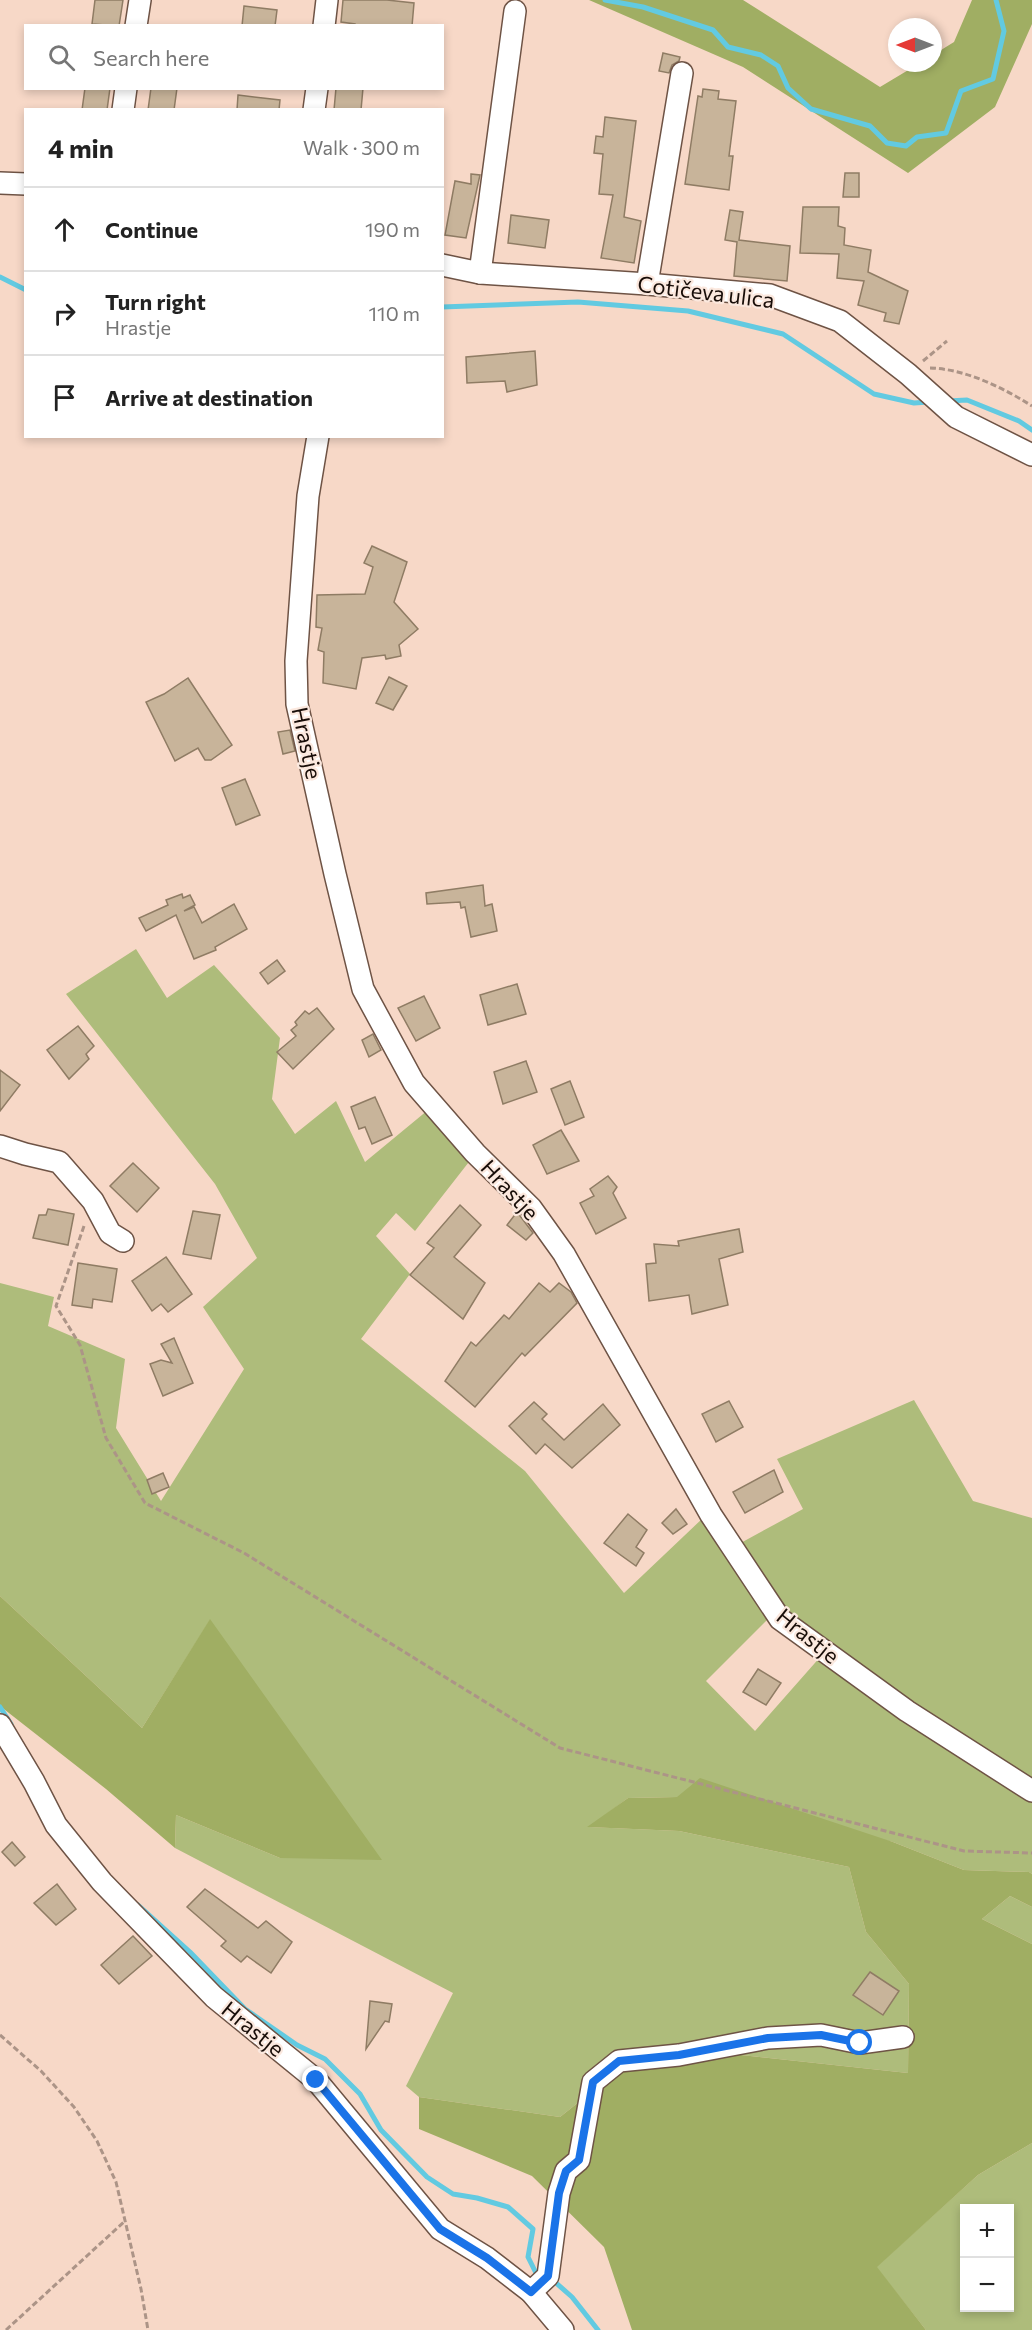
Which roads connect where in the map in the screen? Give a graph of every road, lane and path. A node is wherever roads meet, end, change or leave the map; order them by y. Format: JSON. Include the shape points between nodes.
{"nodes":[{"id":1,"x":140,"y":0,"type":"edge"},
{"id":2,"x":327,"y":0,"type":"edge"},
{"id":3,"x":515,"y":11,"type":"dead end"},
{"id":4,"x":136,"y":24,"type":"edge"},
{"id":5,"x":324,"y":24,"type":"edge"},
{"id":6,"x":682,"y":73,"type":"dead end"},
{"id":7,"x":126,"y":90,"type":"edge"},
{"id":8,"x":317,"y":90,"type":"edge"},
{"id":9,"x":123,"y":108,"type":"edge"},
{"id":10,"x":314,"y":108,"type":"edge"},
{"id":11,"x":0,"y":183,"type":"edge"},
{"id":12,"x":24,"y":184,"type":"edge"},
{"id":13,"x":444,"y":265,"type":"edge"},
{"id":14,"x":480,"y":273,"type":"junction"},
{"id":15,"x":647,"y":284,"type":"junction"},
{"id":16,"x":947,"y":341,"type":"dead end"},
{"id":17,"x":908,"y":374,"type":"junction"},
{"id":18,"x":1032,"y":406,"type":"edge"},
{"id":19,"x":318,"y":438,"type":"edge"},
{"id":20,"x":1032,"y":455,"type":"edge"},
{"id":21,"x":0,"y":1146,"type":"edge"},
{"id":22,"x":93,"y":1201,"type":"junction"},
{"id":23,"x":123,"y":1241,"type":"dead end"},
{"id":24,"x":0,"y":1725,"type":"edge"},
{"id":25,"x":1032,"y":1791,"type":"edge"},
{"id":26,"x":1032,"y":1852,"type":"edge"},
{"id":27,"x":0,"y":2035,"type":"edge"},
{"id":28,"x":903,"y":2037,"type":"dead end"},
{"id":29,"x":125,"y":2221,"type":"junction"},
{"id":30,"x":531,"y":2292,"type":"junction"},
{"id":31,"x":6,"y":2330,"type":"edge"},
{"id":32,"x":148,"y":2330,"type":"edge"},
{"id":33,"x":563,"y":2330,"type":"edge"}],
"edges":[{"from":1,"to":4,"type":"street"},
{"from":2,"to":5,"type":"street"},
{"from":3,"to":14,"type":"street"},
{"from":6,"to":15,"type":"street"},
{"from":7,"to":9,"type":"street"},
{"from":8,"to":10,"type":"street"},
{"from":11,"to":12,"type":"street"},
{"from":13,"to":14,"type":"street","name":"Cotičeva ulica"},
{"from":14,"to":15,"type":"street","name":"Cotičeva ulica"},
{"from":15,"to":17,"type":"street","name":"Cotičeva ulica","via":[[770,295],[840,321]]},
{"from":16,"to":17,"type":"path"},
{"from":17,"to":18,"type":"path","via":[[924,368],[944,369],[979,379]]},
{"from":17,"to":20,"type":"street","name":"Cotičeva ulica","via":[[956,417]]},
{"from":19,"to":25,"type":"street","name":"Hrastje","via":[[308,496],[297,704],[363,989],[414,1083],[475,1153],[531,1208],[564,1254],[711,1515],[780,1618],[907,1711]]},
{"from":21,"to":22,"type":"street","via":[[59,1162]]},
{"from":22,"to":23,"type":"street","via":[[110,1233]]},
{"from":22,"to":26,"type":"path","via":[[56,1306],[80,1345],[106,1438],[145,1503],[244,1552],[560,1748],[964,1851]]},
{"from":24,"to":30,"type":"street","name":"Hrastje","via":[[57,1825],[102,1882],[214,1997],[316,2080],[440,2229]]},
{"from":27,"to":29,"type":"path","via":[[74,2107],[97,2141],[116,2182]]},
{"from":28,"to":30,"type":"street","via":[[860,2043],[821,2035],[768,2038],[679,2055],[619,2061],[593,2082],[579,2160],[566,2171],[559,2193],[548,2276]]},
{"from":29,"to":31,"type":"path"},
{"from":29,"to":32,"type":"path"},
{"from":30,"to":33,"type":"street","name":"Hrastje"}]}
